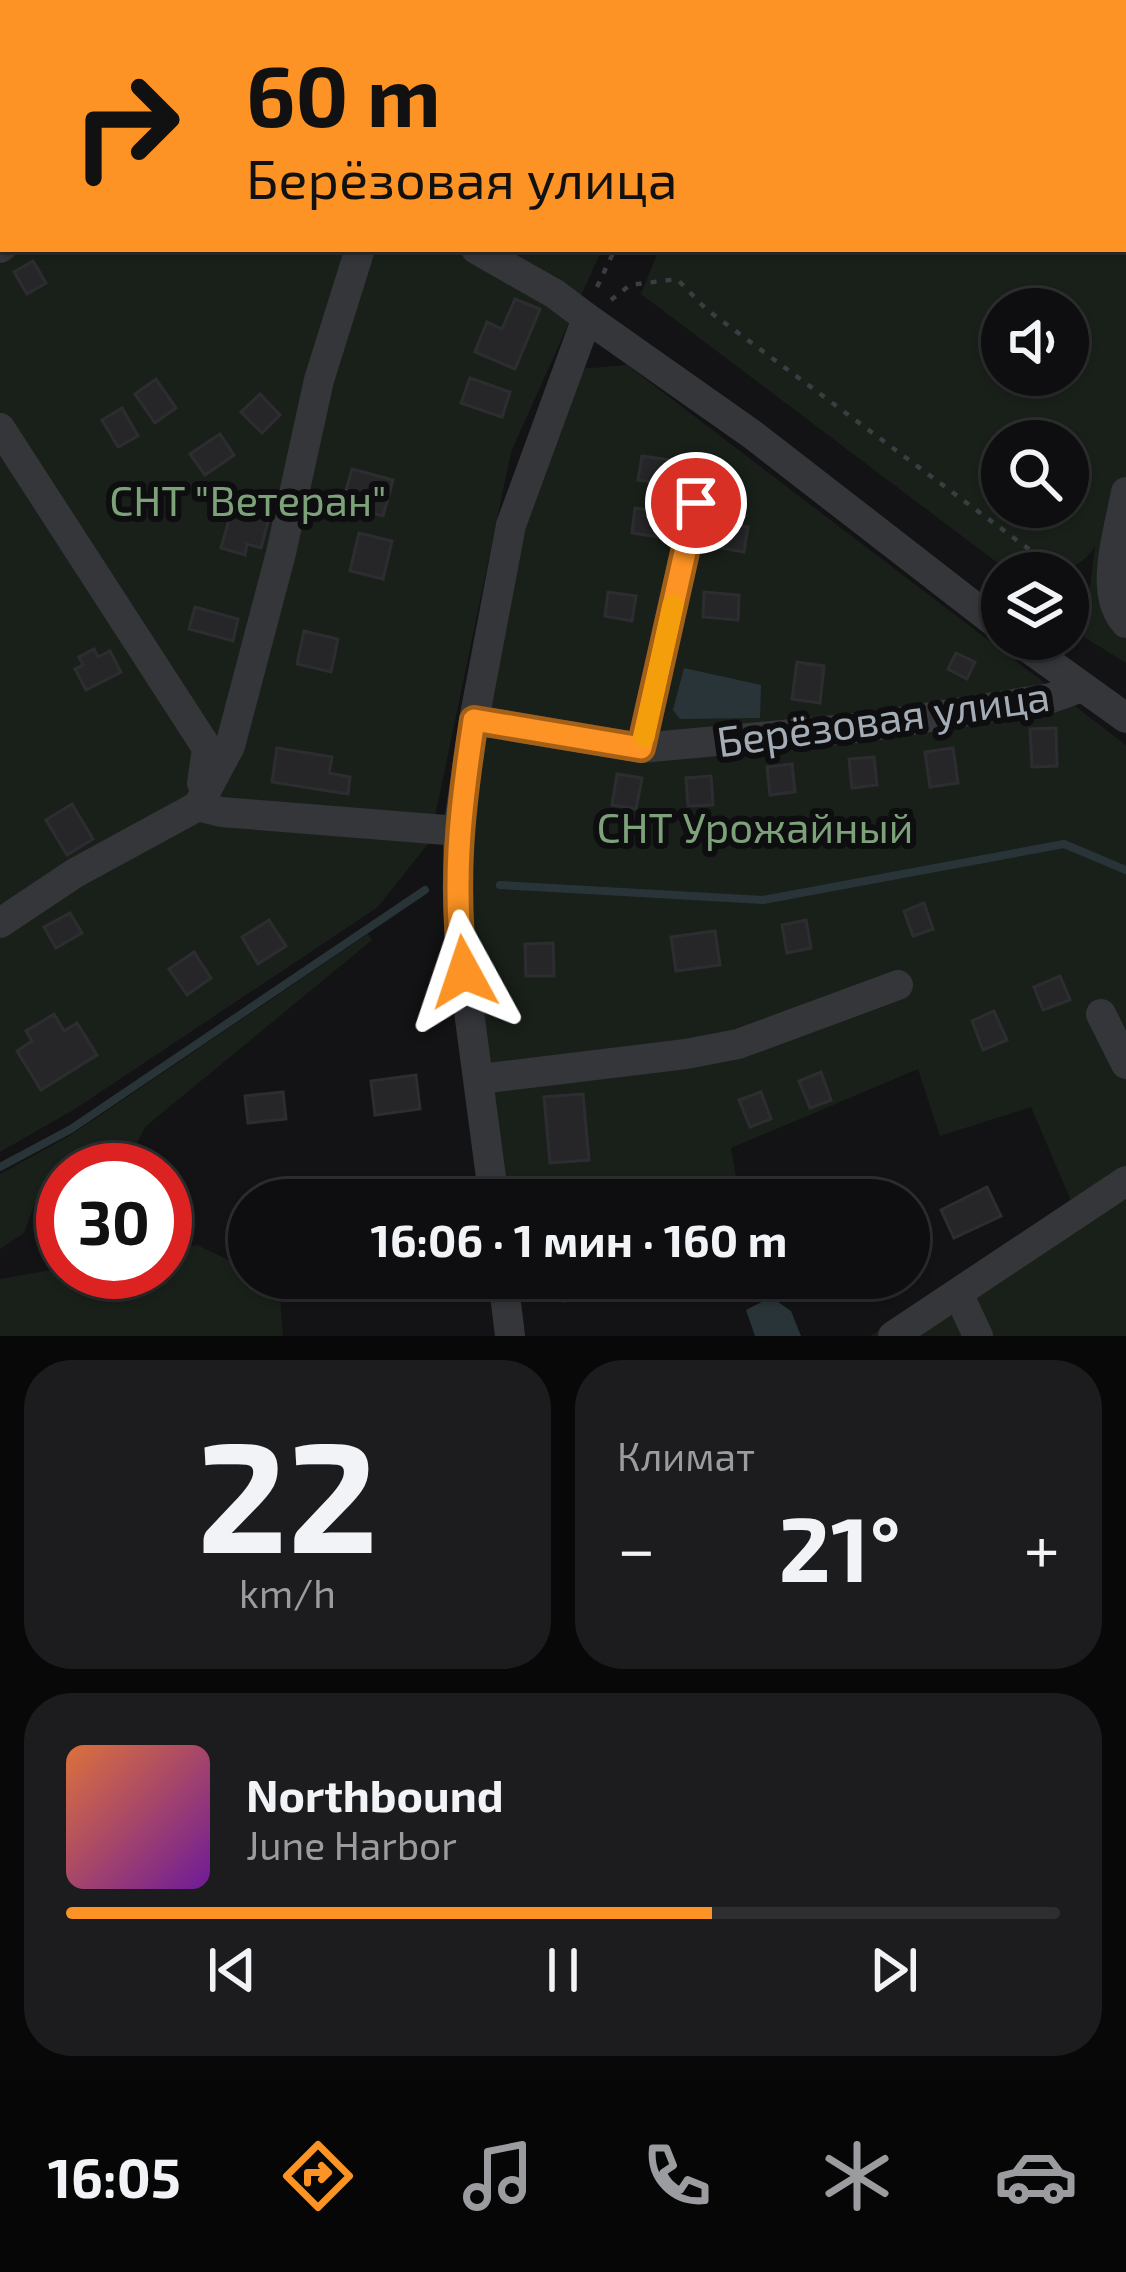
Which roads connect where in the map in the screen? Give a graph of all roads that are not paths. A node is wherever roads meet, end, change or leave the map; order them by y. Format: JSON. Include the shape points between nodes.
{"nodes":[{"id":1,"x":359,"y":252,"type":"edge"},
{"id":2,"x":481,"y":252,"type":"edge"},
{"id":3,"x":587,"y":318,"type":"junction"},
{"id":4,"x":0,"y":428,"type":"edge"},
{"id":5,"x":1126,"y":492,"type":"edge"},
{"id":6,"x":696,"y":503,"type":"dead end"},
{"id":7,"x":981,"y":612,"type":"edge"},
{"id":8,"x":1126,"y":623,"type":"edge"},
{"id":9,"x":1043,"y":660,"type":"edge"},
{"id":10,"x":1079,"y":688,"type":"junction"},
{"id":11,"x":1126,"y":718,"type":"edge"},
{"id":12,"x":474,"y":720,"type":"junction"},
{"id":13,"x":641,"y":748,"type":"junction"},
{"id":14,"x":198,"y":806,"type":"junction"},
{"id":15,"x":458,"y":831,"type":"junction"},
{"id":16,"x":0,"y":923,"type":"edge"},
{"id":17,"x":898,"y":985,"type":"dead end"},
{"id":18,"x":1101,"y":1014,"type":"dead end"},
{"id":19,"x":1126,"y":1064,"type":"edge"},
{"id":20,"x":479,"y":1079,"type":"junction"},
{"id":21,"x":491,"y":1179,"type":"edge"},
{"id":22,"x":1126,"y":1181,"type":"edge"},
{"id":23,"x":958,"y":1292,"type":"junction"},
{"id":24,"x":506,"y":1299,"type":"edge"},
{"id":25,"x":510,"y":1336,"type":"edge"},
{"id":26,"x":893,"y":1336,"type":"edge"},
{"id":27,"x":978,"y":1336,"type":"edge"}],
"edges":[{"from":1,"to":14,"type":"street","via":[[319,380],[230,746]]},
{"from":2,"to":3,"type":"street"},
{"from":3,"to":7,"type":"street"},
{"from":3,"to":12,"type":"street","via":[[512,525]]},
{"from":4,"to":14,"type":"street","via":[[207,748]]},
{"from":5,"to":8,"type":"street","via":[[1112,593]]},
{"from":6,"to":13,"type":"street"},
{"from":9,"to":10,"type":"street"},
{"from":10,"to":11,"type":"street"},
{"from":10,"to":13,"type":"street","name":"Берёзовая улица","via":[[867,727]]},
{"from":12,"to":13,"type":"street","name":"Берёзовая улица"},
{"from":12,"to":15,"type":"street"},
{"from":14,"to":15,"type":"street"},
{"from":14,"to":16,"type":"street"},
{"from":15,"to":20,"type":"street","via":[[459,937]]},
{"from":17,"to":20,"type":"street","via":[[738,1044]]},
{"from":18,"to":19,"type":"street"},
{"from":20,"to":21,"type":"street"},
{"from":22,"to":23,"type":"street"},
{"from":23,"to":26,"type":"street"},
{"from":23,"to":27,"type":"street"},
{"from":24,"to":25,"type":"street"}]}
